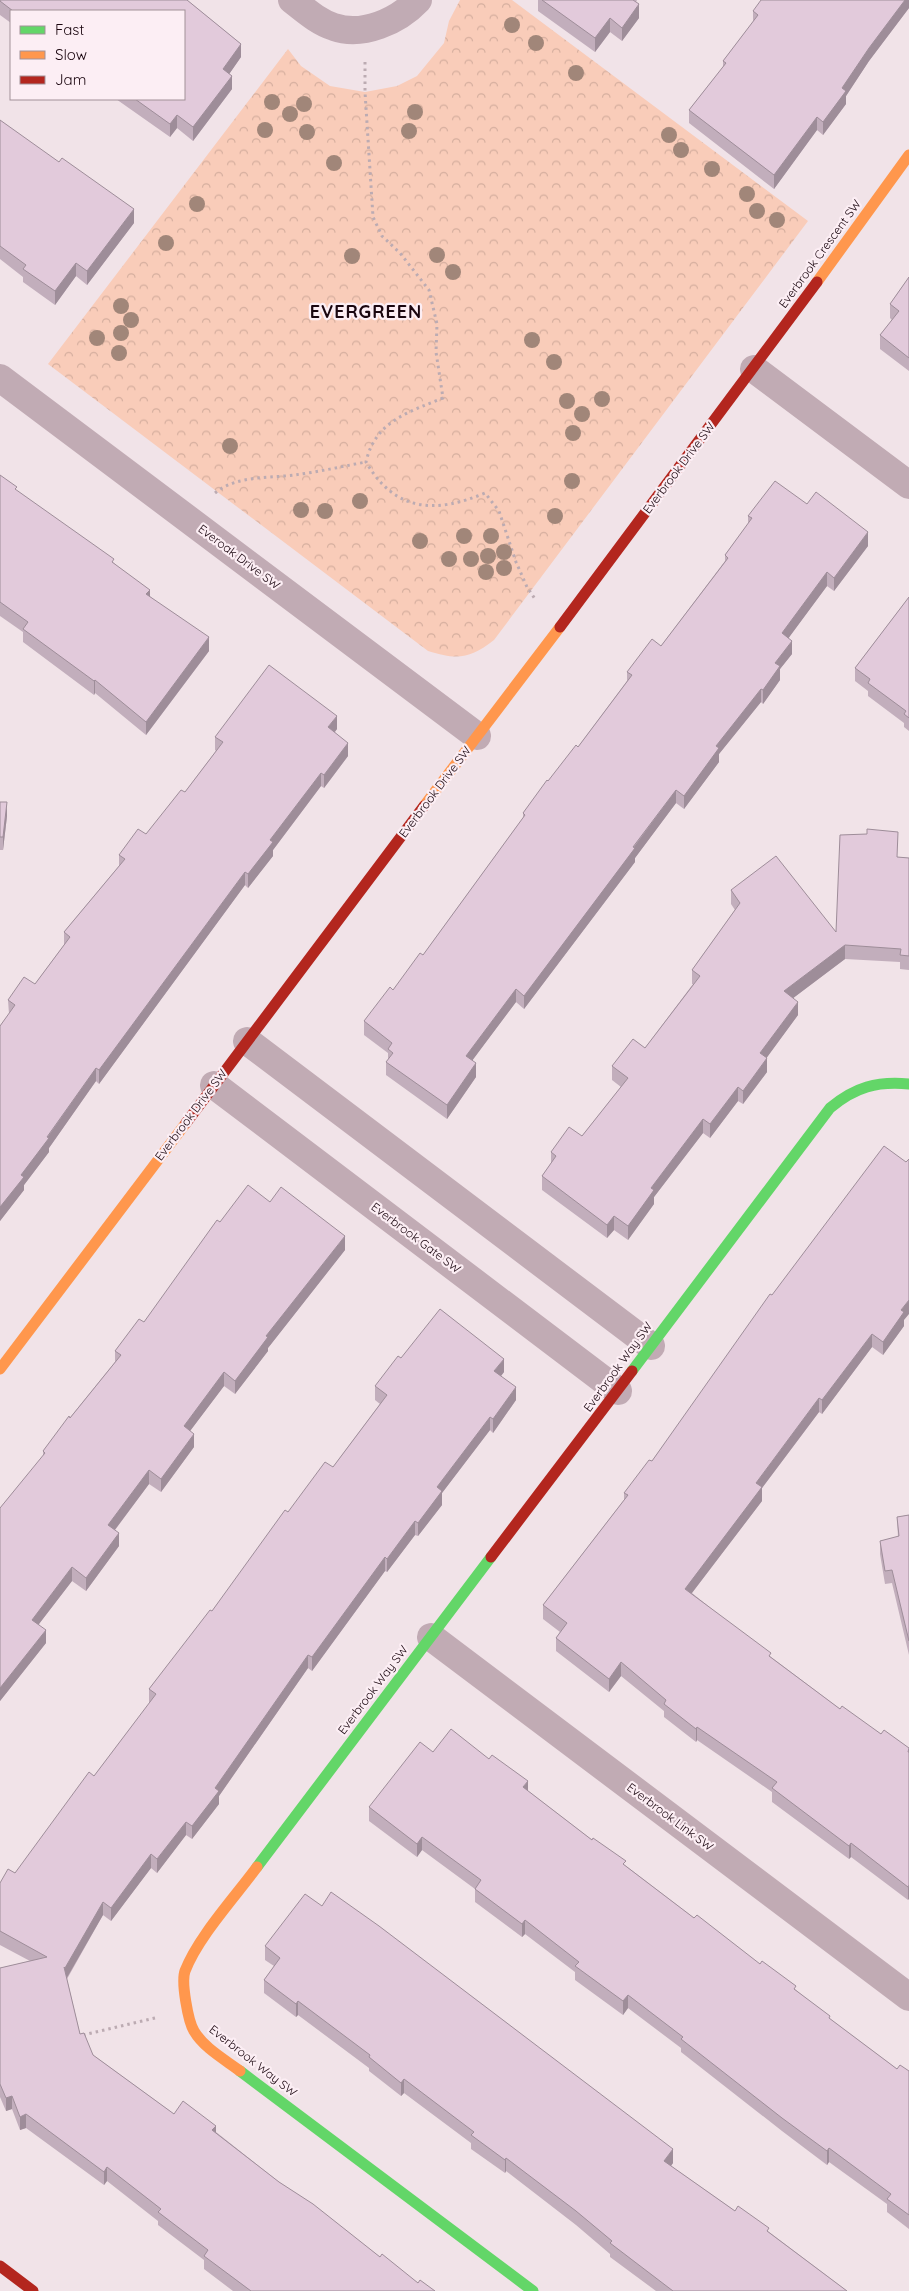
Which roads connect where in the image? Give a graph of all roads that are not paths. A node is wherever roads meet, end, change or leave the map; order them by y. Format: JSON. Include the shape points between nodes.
{"nodes":[{"id":1,"x":292,"y":0,"type":"edge"},
{"id":2,"x":418,"y":0,"type":"edge"},
{"id":3,"x":909,"y":154,"type":"edge"},
{"id":4,"x":754,"y":369,"type":"junction"},
{"id":5,"x":0,"y":378,"type":"edge"},
{"id":6,"x":909,"y":486,"type":"edge"},
{"id":7,"x":477,"y":736,"type":"junction"},
{"id":8,"x":247,"y":1041,"type":"junction"},
{"id":9,"x":909,"y":1084,"type":"edge"},
{"id":10,"x":214,"y":1085,"type":"junction"},
{"id":11,"x":651,"y":1346,"type":"junction"},
{"id":12,"x":0,"y":1369,"type":"edge"},
{"id":13,"x":618,"y":1391,"type":"junction"},
{"id":14,"x":431,"y":1637,"type":"junction"},
{"id":15,"x":909,"y":1997,"type":"edge"},
{"id":16,"x":0,"y":2266,"type":"edge"},
{"id":17,"x":33,"y":2291,"type":"edge"},
{"id":18,"x":532,"y":2291,"type":"edge"}],
"edges":[{"from":1,"to":2,"type":"street","via":[[316,18],[348,30],[380,25],[403,13]]},
{"from":3,"to":4,"type":"street","name":"Everbrook Crescent SW"},
{"from":4,"to":6,"type":"street"},
{"from":4,"to":7,"type":"street","name":"Everbrook Drive SW"},
{"from":5,"to":7,"type":"street","name":"Everoak Drive SW"},
{"from":7,"to":8,"type":"street","name":"Everbrook Drive SW"},
{"from":8,"to":10,"type":"street","name":"Everbrook Drive SW"},
{"from":8,"to":11,"type":"street"},
{"from":9,"to":11,"type":"street","name":"Everbrook Way SW","via":[[866,1084],[846,1093],[830,1108]]},
{"from":10,"to":12,"type":"street","name":"Everbrook Drive SW"},
{"from":10,"to":13,"type":"street","name":"Everbrook Gate SW"},
{"from":11,"to":13,"type":"street","name":"Everbrook Way SW"},
{"from":13,"to":14,"type":"street","name":"Everbrook Way SW"},
{"from":14,"to":15,"type":"street","name":"Everbrook Link SW"},
{"from":14,"to":18,"type":"street","name":"Everbrook Way SW","via":[[198,1946],[184,1973],[187,2012],[193,2030],[204,2044]]},
{"from":16,"to":17,"type":"street"}]}
